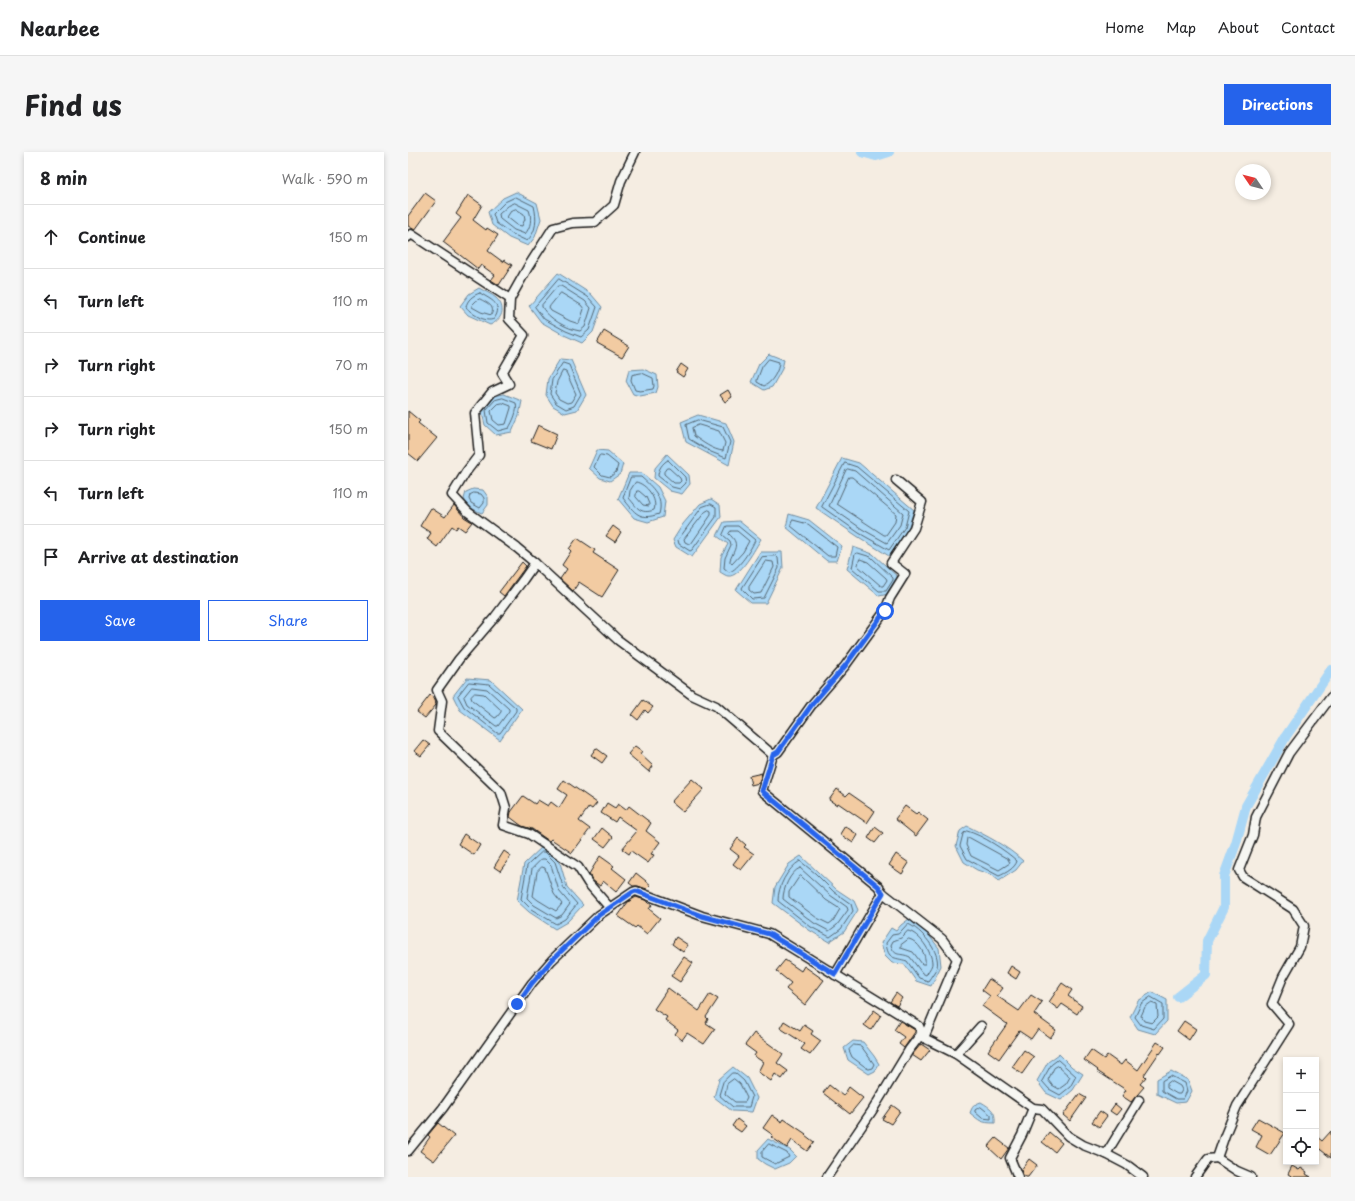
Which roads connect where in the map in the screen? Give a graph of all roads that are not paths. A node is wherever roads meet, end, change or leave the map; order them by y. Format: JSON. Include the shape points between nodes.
{"nodes":[{"id":1,"x":634,"y":152,"type":"edge"},
{"id":2,"x":408,"y":237,"type":"edge"},
{"id":3,"x":510,"y":299,"type":"junction"},
{"id":4,"x":896,"y":480,"type":"dead end"},
{"id":5,"x":535,"y":563,"type":"junction"},
{"id":6,"x":1331,"y":697,"type":"edge"},
{"id":7,"x":773,"y":755,"type":"junction"},
{"id":8,"x":883,"y":893,"type":"junction"},
{"id":9,"x":610,"y":908,"type":"junction"},
{"id":10,"x":835,"y":974,"type":"junction"},
{"id":11,"x":981,"y":1026,"type":"dead end"},
{"id":12,"x":923,"y":1035,"type":"junction"},
{"id":13,"x":956,"y":1054,"type":"junction"},
{"id":14,"x":1139,"y":1100,"type":"dead end"},
{"id":15,"x":1033,"y":1108,"type":"junction"},
{"id":16,"x":408,"y":1151,"type":"edge"},
{"id":17,"x":1106,"y":1154,"type":"junction"},
{"id":18,"x":1217,"y":1158,"type":"junction"},
{"id":19,"x":827,"y":1177,"type":"edge"},
{"id":20,"x":1018,"y":1177,"type":"edge"},
{"id":21,"x":1142,"y":1177,"type":"edge"},
{"id":22,"x":1195,"y":1177,"type":"edge"},
{"id":23,"x":1251,"y":1177,"type":"edge"}],
"edges":[{"from":1,"to":3,"type":"street","via":[[614,205],[595,222],[572,223],[553,228]]},
{"from":2,"to":3,"type":"street","via":[[410,234]]},
{"from":3,"to":5,"type":"street","via":[[509,318],[524,335],[502,373],[509,384],[492,392],[475,413],[479,455],[452,495],[468,512]]},
{"from":4,"to":7,"type":"street","via":[[922,502],[914,528],[891,563],[905,574],[885,611],[845,666],[813,703],[778,752]]},
{"from":5,"to":7,"type":"street","via":[[618,640],[692,695],[716,706]]},
{"from":5,"to":9,"type":"street","via":[[496,617],[459,659],[438,690],[442,701],[438,731],[501,792],[506,808],[503,825],[529,834],[578,867]]},
{"from":6,"to":18,"type":"street","via":[[1289,753],[1256,817],[1253,835],[1239,870],[1243,877],[1293,909],[1304,926],[1300,947],[1283,977],[1272,1004],[1289,1024],[1237,1106]]},
{"from":7,"to":8,"type":"street","via":[[762,791],[878,886]]},
{"from":8,"to":10,"type":"street"},
{"from":8,"to":12,"type":"street","via":[[942,939],[957,959]]},
{"from":9,"to":10,"type":"street","via":[[636,891],[702,916],[769,934]]},
{"from":9,"to":16,"type":"street","via":[[599,915],[552,960],[532,983],[443,1108]]},
{"from":10,"to":12,"type":"street","via":[[919,1026]]},
{"from":11,"to":13,"type":"street"},
{"from":12,"to":13,"type":"street"},
{"from":12,"to":19,"type":"street","via":[[910,1050]]},
{"from":13,"to":15,"type":"street"},
{"from":14,"to":17,"type":"street"},
{"from":15,"to":17,"type":"street","via":[[1042,1109],[1068,1136]]},
{"from":15,"to":20,"type":"street","via":[[1010,1158]]},
{"from":17,"to":21,"type":"street","via":[[1127,1165]]},
{"from":18,"to":22,"type":"street","via":[[1208,1159]]},
{"from":18,"to":23,"type":"street"}]}
